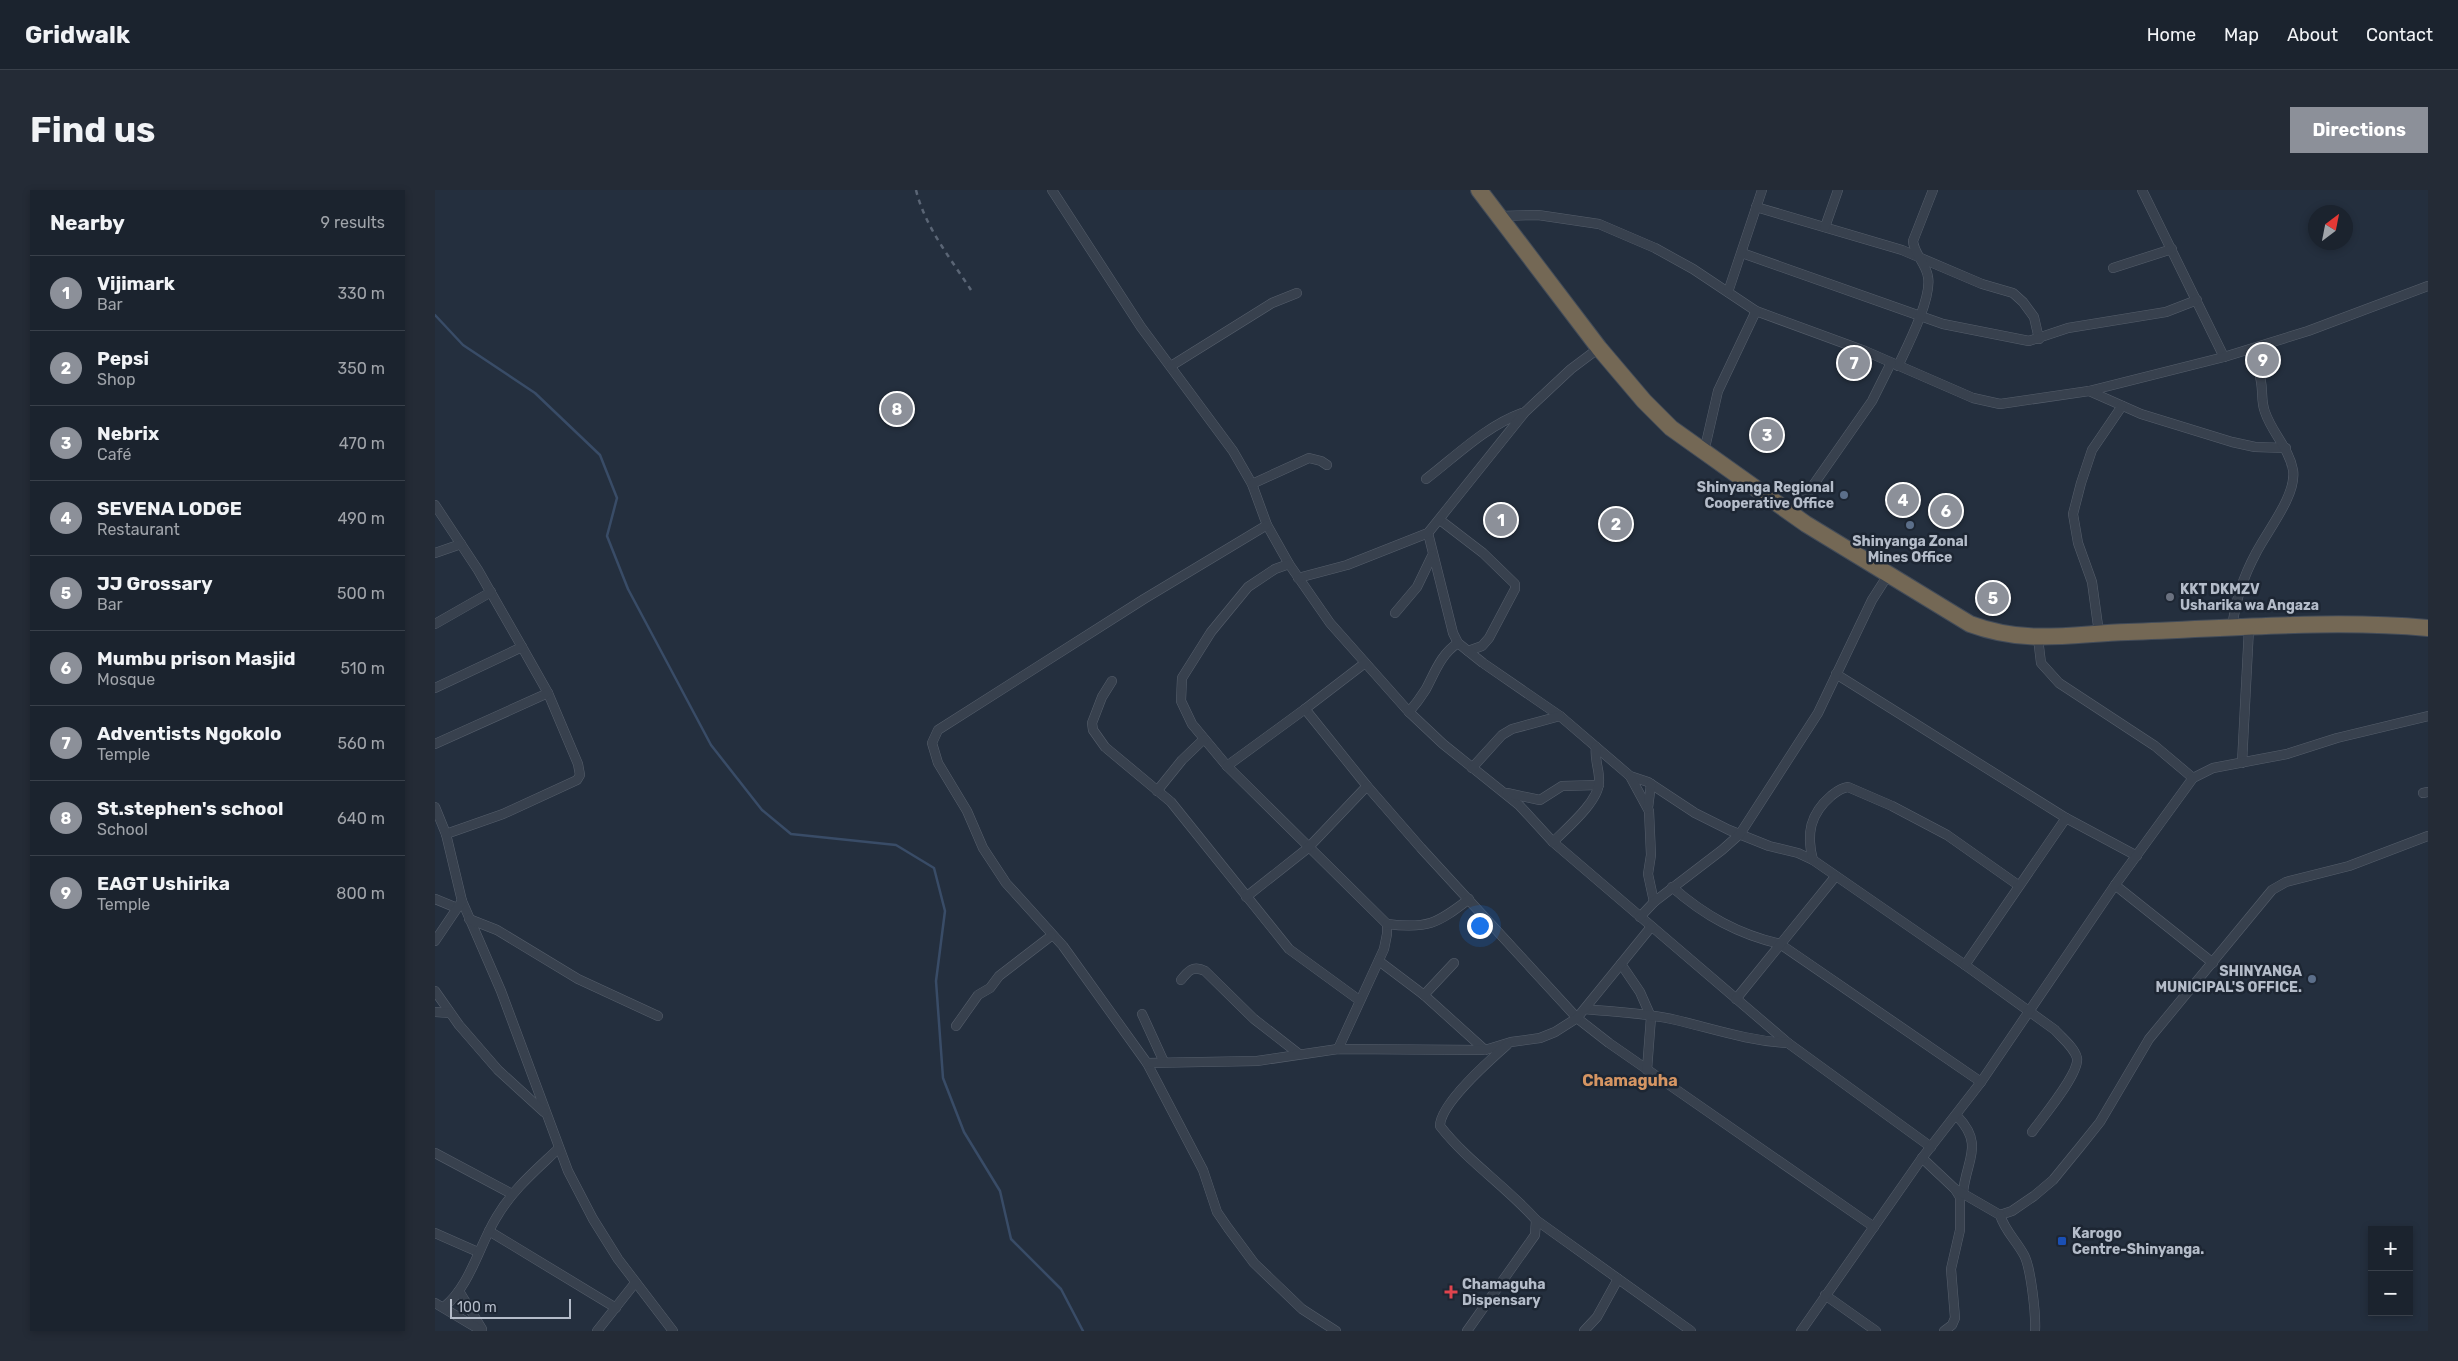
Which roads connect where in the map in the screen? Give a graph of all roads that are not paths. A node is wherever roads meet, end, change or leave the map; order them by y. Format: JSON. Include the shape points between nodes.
{"nodes":[{"id":1,"x":1052,"y":190,"type":"edge"},
{"id":2,"x":1479,"y":190,"type":"edge"},
{"id":3,"x":1762,"y":190,"type":"edge"},
{"id":4,"x":1838,"y":190,"type":"edge"},
{"id":5,"x":1933,"y":190,"type":"edge"},
{"id":6,"x":2142,"y":190,"type":"edge"},
{"id":7,"x":1757,"y":207,"type":"junction"},
{"id":8,"x":1500,"y":216,"type":"junction"},
{"id":9,"x":1825,"y":227,"type":"junction"},
{"id":10,"x":2172,"y":249,"type":"junction"},
{"id":11,"x":1742,"y":253,"type":"junction"},
{"id":12,"x":1922,"y":258,"type":"junction"},
{"id":13,"x":2113,"y":268,"type":"dead end"},
{"id":14,"x":2428,"y":286,"type":"edge"},
{"id":15,"x":1728,"y":292,"type":"junction"},
{"id":16,"x":1297,"y":293,"type":"dead end"},
{"id":17,"x":2197,"y":300,"type":"junction"},
{"id":18,"x":1756,"y":311,"type":"junction"},
{"id":19,"x":1920,"y":316,"type":"junction"},
{"id":20,"x":2039,"y":339,"type":"junction"},
{"id":21,"x":1599,"y":348,"type":"junction"},
{"id":22,"x":2250,"y":350,"type":"junction"},
{"id":23,"x":2225,"y":357,"type":"junction"},
{"id":24,"x":1895,"y":365,"type":"junction"},
{"id":25,"x":1171,"y":366,"type":"junction"},
{"id":26,"x":2089,"y":391,"type":"junction"},
{"id":27,"x":2122,"y":406,"type":"junction"},
{"id":28,"x":1525,"y":412,"type":"junction"},
{"id":29,"x":2286,"y":448,"type":"junction"},
{"id":30,"x":1704,"y":452,"type":"junction"},
{"id":31,"x":1327,"y":465,"type":"dead end"},
{"id":32,"x":1426,"y":479,"type":"dead end"},
{"id":33,"x":1252,"y":484,"type":"junction"},
{"id":34,"x":435,"y":506,"type":"edge"},
{"id":35,"x":1793,"y":514,"type":"junction"},
{"id":36,"x":1440,"y":520,"type":"junction"},
{"id":37,"x":1267,"y":525,"type":"junction"},
{"id":38,"x":1428,"y":533,"type":"junction"},
{"id":39,"x":461,"y":544,"type":"junction"},
{"id":40,"x":435,"y":553,"type":"edge"},
{"id":41,"x":1432,"y":556,"type":"junction"},
{"id":42,"x":1289,"y":564,"type":"junction"},
{"id":43,"x":1888,"y":575,"type":"junction"},
{"id":44,"x":1298,"y":578,"type":"junction"},
{"id":45,"x":491,"y":592,"type":"junction"},
{"id":46,"x":1395,"y":613,"type":"dead end"},
{"id":47,"x":435,"y":624,"type":"edge"},
{"id":48,"x":2249,"y":628,"type":"junction"},
{"id":49,"x":2428,"y":628,"type":"edge"},
{"id":50,"x":2232,"y":629,"type":"junction"},
{"id":51,"x":2099,"y":633,"type":"junction"},
{"id":52,"x":2038,"y":638,"type":"junction"},
{"id":53,"x":1458,"y":643,"type":"junction"},
{"id":54,"x":522,"y":647,"type":"junction"},
{"id":55,"x":1468,"y":651,"type":"junction"},
{"id":56,"x":1365,"y":663,"type":"junction"},
{"id":57,"x":1836,"y":674,"type":"junction"},
{"id":58,"x":1112,"y":681,"type":"dead end"},
{"id":59,"x":435,"y":688,"type":"edge"},
{"id":60,"x":548,"y":693,"type":"junction"},
{"id":61,"x":1305,"y":709,"type":"junction"},
{"id":62,"x":1409,"y":712,"type":"junction"},
{"id":63,"x":1560,"y":716,"type":"junction"},
{"id":64,"x":2428,"y":716,"type":"edge"},
{"id":65,"x":1204,"y":740,"type":"junction"},
{"id":66,"x":435,"y":744,"type":"edge"},
{"id":67,"x":1596,"y":747,"type":"junction"},
{"id":68,"x":2242,"y":763,"type":"junction"},
{"id":69,"x":1227,"y":766,"type":"junction"},
{"id":70,"x":1471,"y":768,"type":"junction"},
{"id":71,"x":1631,"y":776,"type":"junction"},
{"id":72,"x":2193,"y":778,"type":"junction"},
{"id":73,"x":1651,"y":784,"type":"junction"},
{"id":74,"x":1599,"y":785,"type":"junction"},
{"id":75,"x":1367,"y":786,"type":"junction"},
{"id":76,"x":1157,"y":791,"type":"junction"},
{"id":77,"x":1502,"y":791,"type":"junction"},
{"id":78,"x":435,"y":807,"type":"edge"},
{"id":79,"x":1648,"y":808,"type":"junction"},
{"id":80,"x":2065,"y":818,"type":"junction"},
{"id":81,"x":446,"y":834,"type":"junction"},
{"id":82,"x":1740,"y":834,"type":"junction"},
{"id":83,"x":2428,"y":836,"type":"edge"},
{"id":84,"x":1553,"y":842,"type":"junction"},
{"id":85,"x":1308,"y":848,"type":"junction"},
{"id":86,"x":2137,"y":856,"type":"junction"},
{"id":87,"x":1813,"y":860,"type":"junction"},
{"id":88,"x":1835,"y":877,"type":"junction"},
{"id":89,"x":2018,"y":885,"type":"junction"},
{"id":90,"x":2115,"y":886,"type":"junction"},
{"id":91,"x":1672,"y":887,"type":"junction"},
{"id":92,"x":1246,"y":897,"type":"junction"},
{"id":93,"x":435,"y":899,"type":"edge"},
{"id":94,"x":1469,"y":899,"type":"junction"},
{"id":95,"x":1654,"y":902,"type":"junction"},
{"id":96,"x":459,"y":904,"type":"junction"},
{"id":97,"x":1640,"y":917,"type":"junction"},
{"id":98,"x":469,"y":918,"type":"junction"},
{"id":99,"x":1387,"y":924,"type":"junction"},
{"id":100,"x":1651,"y":927,"type":"junction"},
{"id":101,"x":1051,"y":936,"type":"junction"},
{"id":102,"x":435,"y":941,"type":"edge"},
{"id":103,"x":1780,"y":944,"type":"junction"},
{"id":104,"x":1379,"y":961,"type":"junction"},
{"id":105,"x":1454,"y":963,"type":"dead end"},
{"id":106,"x":2213,"y":963,"type":"junction"},
{"id":107,"x":1621,"y":964,"type":"junction"},
{"id":108,"x":1965,"y":965,"type":"junction"},
{"id":109,"x":1181,"y":980,"type":"dead end"},
{"id":110,"x":435,"y":991,"type":"edge"},
{"id":111,"x":1424,"y":995,"type":"junction"},
{"id":112,"x":1737,"y":999,"type":"junction"},
{"id":113,"x":1359,"y":1000,"type":"junction"},
{"id":114,"x":1585,"y":1009,"type":"junction"},
{"id":115,"x":435,"y":1012,"type":"edge"},
{"id":116,"x":2029,"y":1012,"type":"junction"},
{"id":117,"x":450,"y":1013,"type":"junction"},
{"id":118,"x":1142,"y":1014,"type":"dead end"},
{"id":119,"x":658,"y":1016,"type":"dead end"},
{"id":120,"x":1651,"y":1017,"type":"junction"},
{"id":121,"x":1577,"y":1018,"type":"junction"},
{"id":122,"x":956,"y":1026,"type":"dead end"},
{"id":123,"x":1511,"y":1042,"type":"junction"},
{"id":124,"x":1788,"y":1043,"type":"junction"},
{"id":125,"x":1338,"y":1049,"type":"junction"},
{"id":126,"x":1485,"y":1050,"type":"junction"},
{"id":127,"x":1299,"y":1054,"type":"junction"},
{"id":128,"x":1164,"y":1062,"type":"junction"},
{"id":129,"x":1147,"y":1064,"type":"junction"},
{"id":130,"x":1647,"y":1070,"type":"junction"},
{"id":131,"x":1981,"y":1082,"type":"junction"},
{"id":132,"x":545,"y":1112,"type":"junction"},
{"id":133,"x":1957,"y":1116,"type":"junction"},
{"id":134,"x":2032,"y":1132,"type":"dead end"},
{"id":135,"x":1931,"y":1147,"type":"junction"},
{"id":136,"x":558,"y":1149,"type":"junction"},
{"id":137,"x":435,"y":1153,"type":"edge"},
{"id":138,"x":1922,"y":1158,"type":"junction"},
{"id":139,"x":1959,"y":1191,"type":"junction"},
{"id":140,"x":512,"y":1194,"type":"junction"},
{"id":141,"x":2000,"y":1215,"type":"junction"},
{"id":142,"x":1536,"y":1220,"type":"junction"},
{"id":143,"x":1874,"y":1227,"type":"junction"},
{"id":144,"x":489,"y":1230,"type":"junction"},
{"id":145,"x":435,"y":1233,"type":"edge"},
{"id":146,"x":478,"y":1252,"type":"junction"},
{"id":147,"x":1618,"y":1279,"type":"junction"},
{"id":148,"x":635,"y":1283,"type":"junction"},
{"id":149,"x":459,"y":1291,"type":"junction"},
{"id":150,"x":1825,"y":1296,"type":"junction"},
{"id":151,"x":435,"y":1303,"type":"edge"},
{"id":152,"x":444,"y":1307,"type":"junction"},
{"id":153,"x":617,"y":1308,"type":"junction"},
{"id":154,"x":1468,"y":1330,"type":"edge"},
{"id":155,"x":1687,"y":1330,"type":"edge"},
{"id":156,"x":483,"y":1331,"type":"edge"},
{"id":157,"x":597,"y":1331,"type":"edge"},
{"id":158,"x":673,"y":1331,"type":"edge"},
{"id":159,"x":1335,"y":1331,"type":"edge"},
{"id":160,"x":1457,"y":1331,"type":"edge"},
{"id":161,"x":1584,"y":1331,"type":"edge"},
{"id":162,"x":1801,"y":1331,"type":"edge"},
{"id":163,"x":1876,"y":1331,"type":"edge"},
{"id":164,"x":1944,"y":1331,"type":"edge"},
{"id":165,"x":2035,"y":1331,"type":"edge"}],
"edges":[{"from":1,"to":25,"type":"street","via":[[1141,327]]},
{"from":2,"to":8,"type":"highway"},
{"from":3,"to":7,"type":"street"},
{"from":4,"to":9,"type":"street"},
{"from":5,"to":12,"type":"street","via":[[1913,241],[1914,249]]},
{"from":6,"to":10,"type":"street"},
{"from":7,"to":9,"type":"street"},
{"from":7,"to":11,"type":"street"},
{"from":8,"to":15,"type":"street","via":[[1538,215],[1599,224],[1655,248]]},
{"from":8,"to":21,"type":"highway"},
{"from":9,"to":12,"type":"street"},
{"from":10,"to":13,"type":"street"},
{"from":10,"to":17,"type":"street"},
{"from":11,"to":15,"type":"street"},
{"from":11,"to":19,"type":"street"},
{"from":12,"to":19,"type":"street","via":[[1929,284]]},
{"from":12,"to":20,"type":"street","via":[[1989,287],[2013,293],[2034,317]]},
{"from":14,"to":22,"type":"street"},
{"from":15,"to":18,"type":"street"},
{"from":16,"to":25,"type":"street","via":[[1272,304]]},
{"from":17,"to":20,"type":"street","via":[[2165,312],[2067,328]]},
{"from":17,"to":23,"type":"street"},
{"from":18,"to":24,"type":"street"},
{"from":18,"to":30,"type":"street","via":[[1718,391]]},
{"from":19,"to":20,"type":"street","via":[[1943,324],[2029,341]]},
{"from":19,"to":24,"type":"street"},
{"from":21,"to":28,"type":"street"},
{"from":21,"to":30,"type":"highway","via":[[1671,428]]},
{"from":22,"to":23,"type":"street"},
{"from":22,"to":29,"type":"street","via":[[2259,371],[2263,409]]},
{"from":23,"to":26,"type":"street"},
{"from":24,"to":26,"type":"street","via":[[1989,403]]},
{"from":24,"to":35,"type":"street"},
{"from":25,"to":33,"type":"street"},
{"from":26,"to":27,"type":"street"},
{"from":27,"to":29,"type":"street","via":[[2232,442]]},
{"from":27,"to":51,"type":"street","via":[[2092,450],[2073,514],[2078,543],[2092,582]]},
{"from":28,"to":32,"type":"street","via":[[1481,436]]},
{"from":28,"to":36,"type":"street"},
{"from":29,"to":50,"type":"street","via":[[2293,480],[2240,589]]},
{"from":30,"to":35,"type":"highway"},
{"from":31,"to":33,"type":"street","via":[[1309,458]]},
{"from":33,"to":37,"type":"street"},
{"from":34,"to":39,"type":"street"},
{"from":35,"to":43,"type":"highway"},
{"from":36,"to":38,"type":"street"},
{"from":36,"to":55,"type":"street","via":[[1483,553],[1515,584],[1489,638],[1482,646]]},
{"from":37,"to":42,"type":"street"},
{"from":37,"to":101,"type":"street","via":[[937,730],[932,743],[938,763],[967,811],[983,848],[1014,894]]},
{"from":38,"to":41,"type":"street"},
{"from":38,"to":44,"type":"street","via":[[1347,565]]},
{"from":39,"to":40,"type":"street"},
{"from":39,"to":45,"type":"street"},
{"from":41,"to":46,"type":"street","via":[[1417,587]]},
{"from":41,"to":53,"type":"street"},
{"from":42,"to":44,"type":"street"},
{"from":42,"to":65,"type":"street","via":[[1248,587],[1211,632],[1182,678],[1181,700]]},
{"from":43,"to":52,"type":"highway","via":[[1970,624],[1995,633]]},
{"from":43,"to":57,"type":"street","via":[[1872,600]]},
{"from":44,"to":56,"type":"street","via":[[1330,624]]},
{"from":45,"to":47,"type":"street"},
{"from":45,"to":54,"type":"street"},
{"from":48,"to":49,"type":"highway","via":[[2342,624]]},
{"from":48,"to":50,"type":"highway"},
{"from":48,"to":68,"type":"street"},
{"from":50,"to":51,"type":"highway"},
{"from":51,"to":52,"type":"highway"},
{"from":52,"to":72,"type":"street","via":[[2041,663],[2059,683],[2155,746]]},
{"from":53,"to":55,"type":"street"},
{"from":53,"to":62,"type":"street","via":[[1440,661]]},
{"from":54,"to":59,"type":"street"},
{"from":54,"to":60,"type":"street"},
{"from":55,"to":63,"type":"street"},
{"from":56,"to":61,"type":"street"},
{"from":56,"to":62,"type":"street"},
{"from":57,"to":80,"type":"street"},
{"from":57,"to":82,"type":"street","via":[[1810,726]]},
{"from":58,"to":76,"type":"street","via":[[1091,723],[1093,730],[1114,755]]},
{"from":60,"to":66,"type":"street"},
{"from":60,"to":81,"type":"street","via":[[578,764],[580,778],[503,814]]},
{"from":61,"to":69,"type":"street"},
{"from":61,"to":75,"type":"street"},
{"from":62,"to":70,"type":"street"},
{"from":63,"to":67,"type":"street"},
{"from":63,"to":70,"type":"street","via":[[1502,735]]},
{"from":64,"to":68,"type":"street"},
{"from":65,"to":69,"type":"street"},
{"from":65,"to":76,"type":"street","via":[[1169,774]]},
{"from":67,"to":71,"type":"street"},
{"from":67,"to":74,"type":"street"},
{"from":68,"to":72,"type":"street","via":[[2213,768]]},
{"from":69,"to":85,"type":"street"},
{"from":70,"to":77,"type":"street"},
{"from":71,"to":73,"type":"street"},
{"from":71,"to":79,"type":"street"},
{"from":72,"to":86,"type":"street"},
{"from":73,"to":79,"type":"street"},
{"from":73,"to":82,"type":"street","via":[[1695,813]]},
{"from":74,"to":77,"type":"street","via":[[1562,786],[1540,800]]},
{"from":74,"to":84,"type":"street","via":[[1597,794]]},
{"from":75,"to":85,"type":"street"},
{"from":75,"to":94,"type":"street"},
{"from":76,"to":92,"type":"street","via":[[1171,802]]},
{"from":77,"to":84,"type":"street"},
{"from":78,"to":81,"type":"street"},
{"from":79,"to":95,"type":"street","via":[[1651,855],[1648,874]]},
{"from":80,"to":86,"type":"street"},
{"from":80,"to":89,"type":"street"},
{"from":81,"to":96,"type":"street"},
{"from":82,"to":87,"type":"street"},
{"from":82,"to":91,"type":"street"},
{"from":83,"to":106,"type":"street","via":[[2349,866],[2286,882],[2272,890]]},
{"from":84,"to":97,"type":"street"},
{"from":85,"to":92,"type":"street"},
{"from":85,"to":99,"type":"street"},
{"from":86,"to":90,"type":"street"},
{"from":87,"to":88,"type":"street"},
{"from":87,"to":89,"type":"street","via":[[1809,837],[1814,815],[1840,789],[1848,787],[1893,806],[1947,835]]},
{"from":88,"to":103,"type":"street"},
{"from":88,"to":108,"type":"street"},
{"from":89,"to":108,"type":"street"},
{"from":90,"to":106,"type":"street"},
{"from":90,"to":116,"type":"street"},
{"from":91,"to":95,"type":"street"},
{"from":91,"to":103,"type":"street","via":[[1727,926]]},
{"from":92,"to":113,"type":"street","via":[[1289,949]]},
{"from":93,"to":96,"type":"street"},
{"from":94,"to":99,"type":"street","via":[[1431,924]]},
{"from":94,"to":121,"type":"street"},
{"from":95,"to":97,"type":"street"},
{"from":96,"to":98,"type":"street"},
{"from":96,"to":102,"type":"street"},
{"from":97,"to":100,"type":"street"},
{"from":98,"to":119,"type":"street","via":[[497,930],[578,979]]},
{"from":98,"to":132,"type":"street","via":[[504,1000]]},
{"from":99,"to":104,"type":"street","via":[[1386,942]]},
{"from":100,"to":107,"type":"street"},
{"from":100,"to":112,"type":"street"},
{"from":101,"to":122,"type":"street","via":[[978,995]]},
{"from":101,"to":129,"type":"street","via":[[1063,946]]},
{"from":103,"to":112,"type":"street"},
{"from":103,"to":131,"type":"street"},
{"from":104,"to":111,"type":"street"},
{"from":104,"to":113,"type":"street"},
{"from":105,"to":111,"type":"street"},
{"from":106,"to":141,"type":"street","via":[[2149,1039],[2100,1122],[2058,1173],[2012,1212]]},
{"from":107,"to":114,"type":"street"},
{"from":107,"to":120,"type":"street","via":[[1640,992]]},
{"from":108,"to":116,"type":"street"},
{"from":109,"to":127,"type":"street","via":[[1191,970],[1203,970],[1254,1019]]},
{"from":110,"to":117,"type":"street"},
{"from":111,"to":126,"type":"street"},
{"from":112,"to":124,"type":"street"},
{"from":113,"to":125,"type":"street"},
{"from":114,"to":120,"type":"street"},
{"from":114,"to":121,"type":"street"},
{"from":115,"to":117,"type":"street"},
{"from":116,"to":131,"type":"street"},
{"from":116,"to":134,"type":"street","via":[[2060,1036],[2077,1059],[2066,1084]]},
{"from":117,"to":132,"type":"street","via":[[498,1070]]},
{"from":118,"to":128,"type":"street"},
{"from":120,"to":124,"type":"street","via":[[1762,1042]]},
{"from":120,"to":130,"type":"street"},
{"from":121,"to":123,"type":"street","via":[[1540,1038]]},
{"from":121,"to":130,"type":"street"},
{"from":123,"to":126,"type":"street"},
{"from":123,"to":142,"type":"street","via":[[1474,1075],[1443,1114],[1440,1126],[1465,1155]]},
{"from":124,"to":135,"type":"street"},
{"from":125,"to":126,"type":"street"},
{"from":125,"to":127,"type":"street"},
{"from":127,"to":128,"type":"street","via":[[1257,1061]]},
{"from":128,"to":129,"type":"street"},
{"from":129,"to":159,"type":"street","via":[[1203,1170],[1217,1212],[1228,1228],[1254,1263],[1302,1309]]},
{"from":130,"to":143,"type":"street"},
{"from":131,"to":133,"type":"street"},
{"from":132,"to":136,"type":"street"},
{"from":133,"to":135,"type":"street"},
{"from":133,"to":139,"type":"street","via":[[1971,1132],[1971,1160]]},
{"from":135,"to":138,"type":"street"},
{"from":136,"to":140,"type":"street"},
{"from":136,"to":148,"type":"street","via":[[593,1219]]},
{"from":137,"to":140,"type":"street"},
{"from":138,"to":139,"type":"street"},
{"from":138,"to":143,"type":"street"},
{"from":139,"to":141,"type":"street"},
{"from":139,"to":164,"type":"street","via":[[1960,1230],[1951,1269],[1955,1318]]},
{"from":140,"to":144,"type":"street"},
{"from":141,"to":165,"type":"street","via":[[2003,1227],[2023,1253],[2029,1268]]},
{"from":142,"to":147,"type":"street"},
{"from":142,"to":154,"type":"street","via":[[1535,1235]]},
{"from":143,"to":150,"type":"street"},
{"from":144,"to":146,"type":"street"},
{"from":144,"to":153,"type":"street"},
{"from":145,"to":146,"type":"street"},
{"from":146,"to":149,"type":"street"},
{"from":147,"to":155,"type":"street"},
{"from":147,"to":161,"type":"street","via":[[1597,1317]]},
{"from":148,"to":153,"type":"street"},
{"from":148,"to":158,"type":"street"},
{"from":149,"to":152,"type":"street"},
{"from":149,"to":156,"type":"street"},
{"from":150,"to":162,"type":"street"},
{"from":150,"to":163,"type":"street"},
{"from":151,"to":152,"type":"street"},
{"from":152,"to":156,"type":"street"},
{"from":153,"to":157,"type":"street"},
{"from":154,"to":160,"type":"street"}]}
